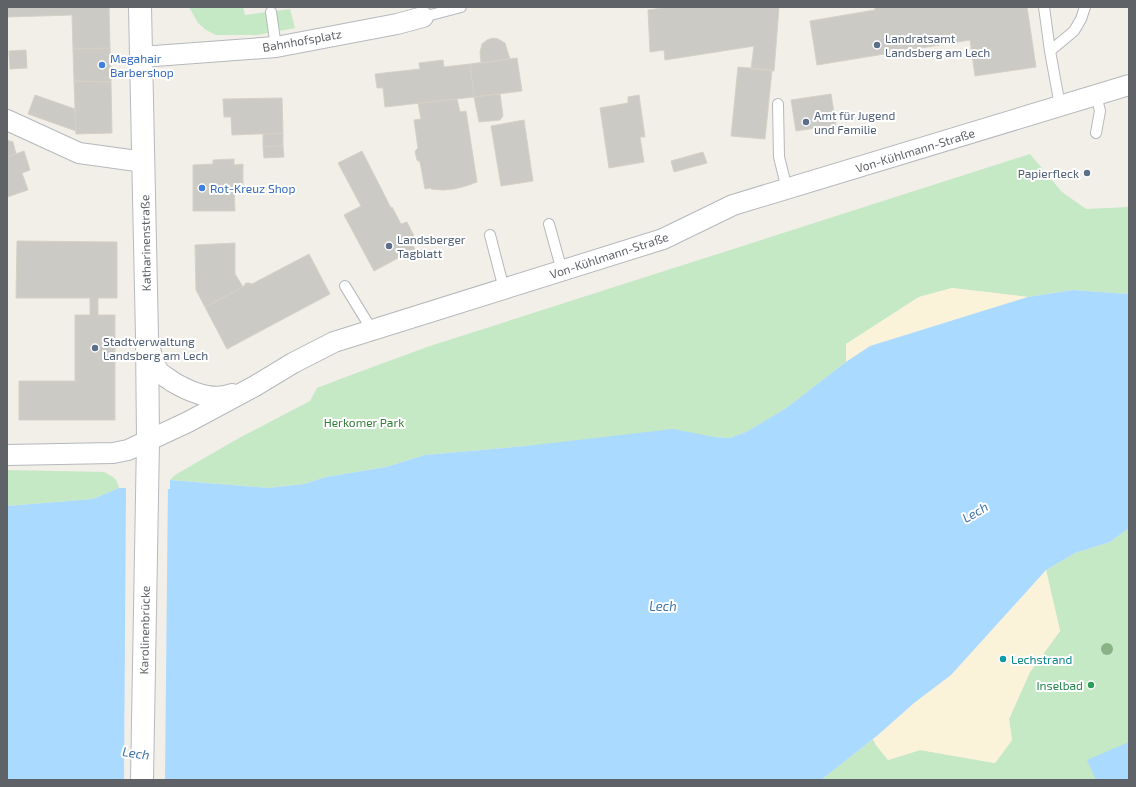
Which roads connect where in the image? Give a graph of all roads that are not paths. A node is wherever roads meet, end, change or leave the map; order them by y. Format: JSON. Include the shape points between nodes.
{"nodes":[{"id":1,"x":140,"y":7,"type":"edge"},
{"id":2,"x":461,"y":7,"type":"edge"},
{"id":3,"x":1044,"y":7,"type":"edge"},
{"id":4,"x":1085,"y":7,"type":"edge"},
{"id":5,"x":271,"y":12,"type":"dead end"},
{"id":6,"x":423,"y":17,"type":"joint"},
{"id":7,"x":276,"y":46,"type":"junction"},
{"id":8,"x":1050,"y":51,"type":"junction"},
{"id":9,"x":141,"y":57,"type":"junction"},
{"id":10,"x":1129,"y":85,"type":"edge"},
{"id":11,"x":1096,"y":95,"type":"junction"},
{"id":12,"x":778,"y":104,"type":"dead end"},
{"id":13,"x":1060,"y":106,"type":"junction"},
{"id":14,"x":7,"y":120,"type":"edge"},
{"id":15,"x":1096,"y":132,"type":"dead end"},
{"id":16,"x":144,"y":162,"type":"junction"},
{"id":17,"x":787,"y":189,"type":"junction"},
{"id":18,"x":549,"y":224,"type":"dead end"},
{"id":19,"x":490,"y":235,"type":"dead end"},
{"id":20,"x":562,"y":271,"type":"junction"},
{"id":21,"x":345,"y":286,"type":"dead end"},
{"id":22,"x":504,"y":289,"type":"junction"},
{"id":23,"x":372,"y":330,"type":"junction"},
{"id":24,"x":147,"y":337,"type":"junction"},
{"id":25,"x":255,"y":386,"type":"junction"},
{"id":26,"x":148,"y":440,"type":"junction"},
{"id":27,"x":7,"y":455,"type":"edge"},
{"id":28,"x":147,"y":480,"type":"joint"},
{"id":29,"x":142,"y":780,"type":"edge"}],
"edges":[{"from":1,"to":9,"type":"main road","name":"Katharinenstraße"},
{"from":2,"to":6,"type":"lane","name":"Bahnhofsplatz"},
{"from":3,"to":8,"type":"lane"},
{"from":4,"to":8,"type":"lane","via":[[1074,31]]},
{"from":5,"to":7,"type":"lane"},
{"from":6,"to":7,"type":"street","name":"Bahnhofsplatz"},
{"from":7,"to":9,"type":"street","name":"Bahnhofsplatz"},
{"from":8,"to":13,"type":"lane"},
{"from":9,"to":16,"type":"main road","name":"Katharinenstraße"},
{"from":10,"to":11,"type":"street","name":"Von-Kühlmann-Straße"},
{"from":11,"to":13,"type":"street","name":"Von-Kühlmann-Straße"},
{"from":11,"to":15,"type":"lane","via":[[1100,111]]},
{"from":12,"to":17,"type":"lane","via":[[779,157]]},
{"from":13,"to":17,"type":"street","name":"Von-Kühlmann-Straße"},
{"from":14,"to":16,"type":"street","via":[[79,153]]},
{"from":16,"to":24,"type":"main road","name":"Katharinenstraße"},
{"from":17,"to":20,"type":"street","name":"Von-Kühlmann-Straße","via":[[733,205],[663,239]]},
{"from":18,"to":20,"type":"lane"},
{"from":19,"to":22,"type":"lane"},
{"from":20,"to":22,"type":"street","name":"Von-Kühlmann-Straße"},
{"from":21,"to":23,"type":"lane"},
{"from":22,"to":23,"type":"street","name":"Von-Kühlmann-Straße"},
{"from":23,"to":25,"type":"street","name":"Von-Kühlmann-Straße","via":[[334,342]]},
{"from":24,"to":25,"type":"street","name":"Von-Kühlmann-Straße","via":[[153,360],[160,372],[183,388],[217,398]]},
{"from":24,"to":26,"type":"main road","name":"Katharinenstraße"},
{"from":25,"to":26,"type":"street","name":"Von-Kühlmann-Straße"},
{"from":26,"to":27,"type":"street","name":"Von-Kühlmann-Straße","via":[[113,454]]},
{"from":26,"to":28,"type":"main road","name":"Katharinenstraße"},
{"from":28,"to":29,"type":"main road","name":"Karolinenbrücke"}]}
